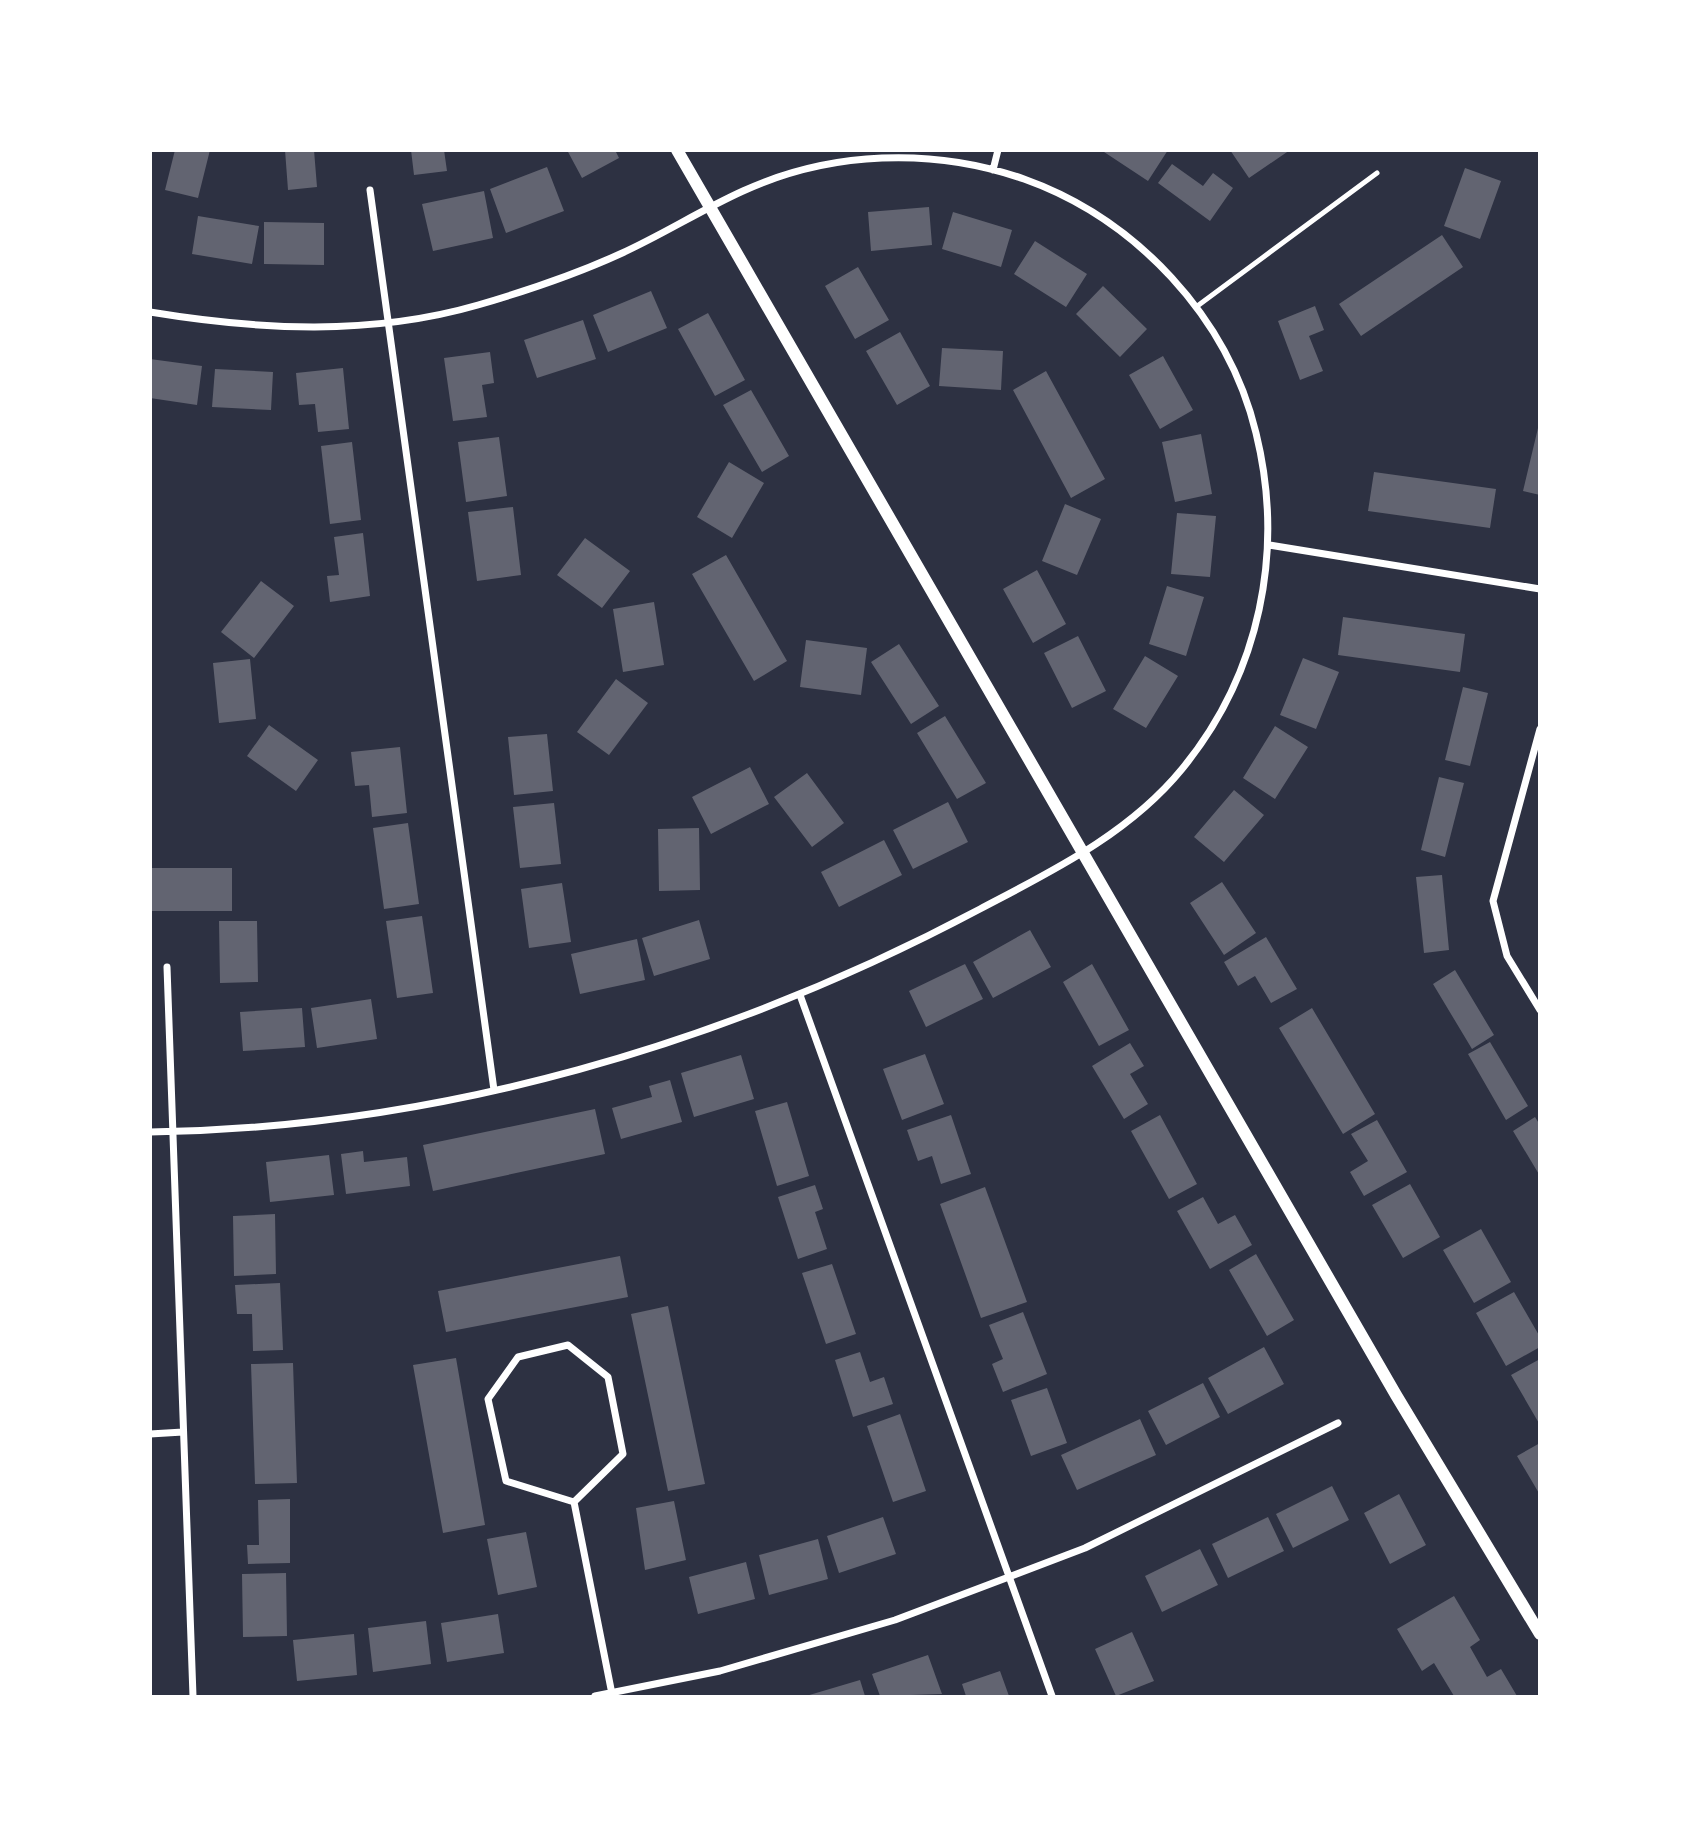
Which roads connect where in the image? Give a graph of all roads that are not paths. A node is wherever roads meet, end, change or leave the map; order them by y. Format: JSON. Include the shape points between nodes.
{"nodes":[{"id":1,"x":677,"y":150,"type":"edge"},
{"id":2,"x":998,"y":150,"type":"edge"},
{"id":3,"x":993,"y":170,"type":"junction"},
{"id":4,"x":1377,"y":173,"type":"dead end"},
{"id":5,"x":370,"y":190,"type":"dead end"},
{"id":6,"x":711,"y":207,"type":"junction"},
{"id":7,"x":1196,"y":307,"type":"junction"},
{"id":8,"x":150,"y":312,"type":"edge"},
{"id":9,"x":389,"y":324,"type":"junction"},
{"id":10,"x":1269,"y":545,"type":"junction"},
{"id":11,"x":1539,"y":589,"type":"edge"},
{"id":12,"x":1539,"y":729,"type":"edge"},
{"id":13,"x":1084,"y":852,"type":"junction"},
{"id":14,"x":167,"y":967,"type":"dead end"},
{"id":15,"x":800,"y":995,"type":"junction"},
{"id":16,"x":1539,"y":1010,"type":"edge"},
{"id":17,"x":494,"y":1090,"type":"junction"},
{"id":18,"x":172,"y":1131,"type":"junction"},
{"id":19,"x":150,"y":1132,"type":"edge"},
{"id":20,"x":1338,"y":1423,"type":"dead end"},
{"id":21,"x":183,"y":1432,"type":"junction"},
{"id":22,"x":150,"y":1434,"type":"edge"},
{"id":23,"x":574,"y":1502,"type":"junction"},
{"id":24,"x":1008,"y":1578,"type":"junction"},
{"id":25,"x":1539,"y":1634,"type":"edge"},
{"id":26,"x":612,"y":1694,"type":"junction"},
{"id":27,"x":193,"y":1696,"type":"edge"},
{"id":28,"x":595,"y":1696,"type":"edge"},
{"id":29,"x":1052,"y":1696,"type":"edge"}],
"edges":[{"from":1,"to":6,"type":"street"},
{"from":2,"to":3,"type":"street"},
{"from":3,"to":6,"type":"street","via":[[924,158],[869,158],[787,174]]},
{"from":3,"to":7,"type":"street","via":[[1060,194],[1111,225],[1148,254]]},
{"from":4,"to":7,"type":"lane"},
{"from":5,"to":9,"type":"street"},
{"from":6,"to":9,"type":"street","via":[[621,254],[556,280],[471,307]]},
{"from":6,"to":13,"type":"street"},
{"from":7,"to":10,"type":"street","via":[[1220,342],[1253,420],[1264,471]]},
{"from":8,"to":9,"type":"street","via":[[274,326]]},
{"from":9,"to":17,"type":"street"},
{"from":10,"to":11,"type":"street"},
{"from":10,"to":13,"type":"street","via":[[1256,627],[1226,704],[1180,773],[1119,829]]},
{"from":12,"to":16,"type":"street","via":[[1493,901],[1507,957]]},
{"from":13,"to":15,"type":"street","via":[[934,933]]},
{"from":13,"to":25,"type":"street"},
{"from":14,"to":18,"type":"street"},
{"from":15,"to":17,"type":"street","via":[[650,1049]]},
{"from":15,"to":24,"type":"street"},
{"from":17,"to":18,"type":"street","via":[[334,1118]]},
{"from":18,"to":19,"type":"street"},
{"from":18,"to":21,"type":"street"},
{"from":20,"to":24,"type":"street","via":[[1085,1548]]},
{"from":21,"to":22,"type":"street"},
{"from":21,"to":27,"type":"street"},
{"from":23,"to":23,"type":"street","via":[[506,1480],[488,1399],[518,1357],[568,1345],[608,1377],[623,1454]]},
{"from":23,"to":26,"type":"street"},
{"from":24,"to":26,"type":"street","via":[[883,1624],[720,1671]]},
{"from":24,"to":29,"type":"street"},
{"from":26,"to":28,"type":"street"}]}
